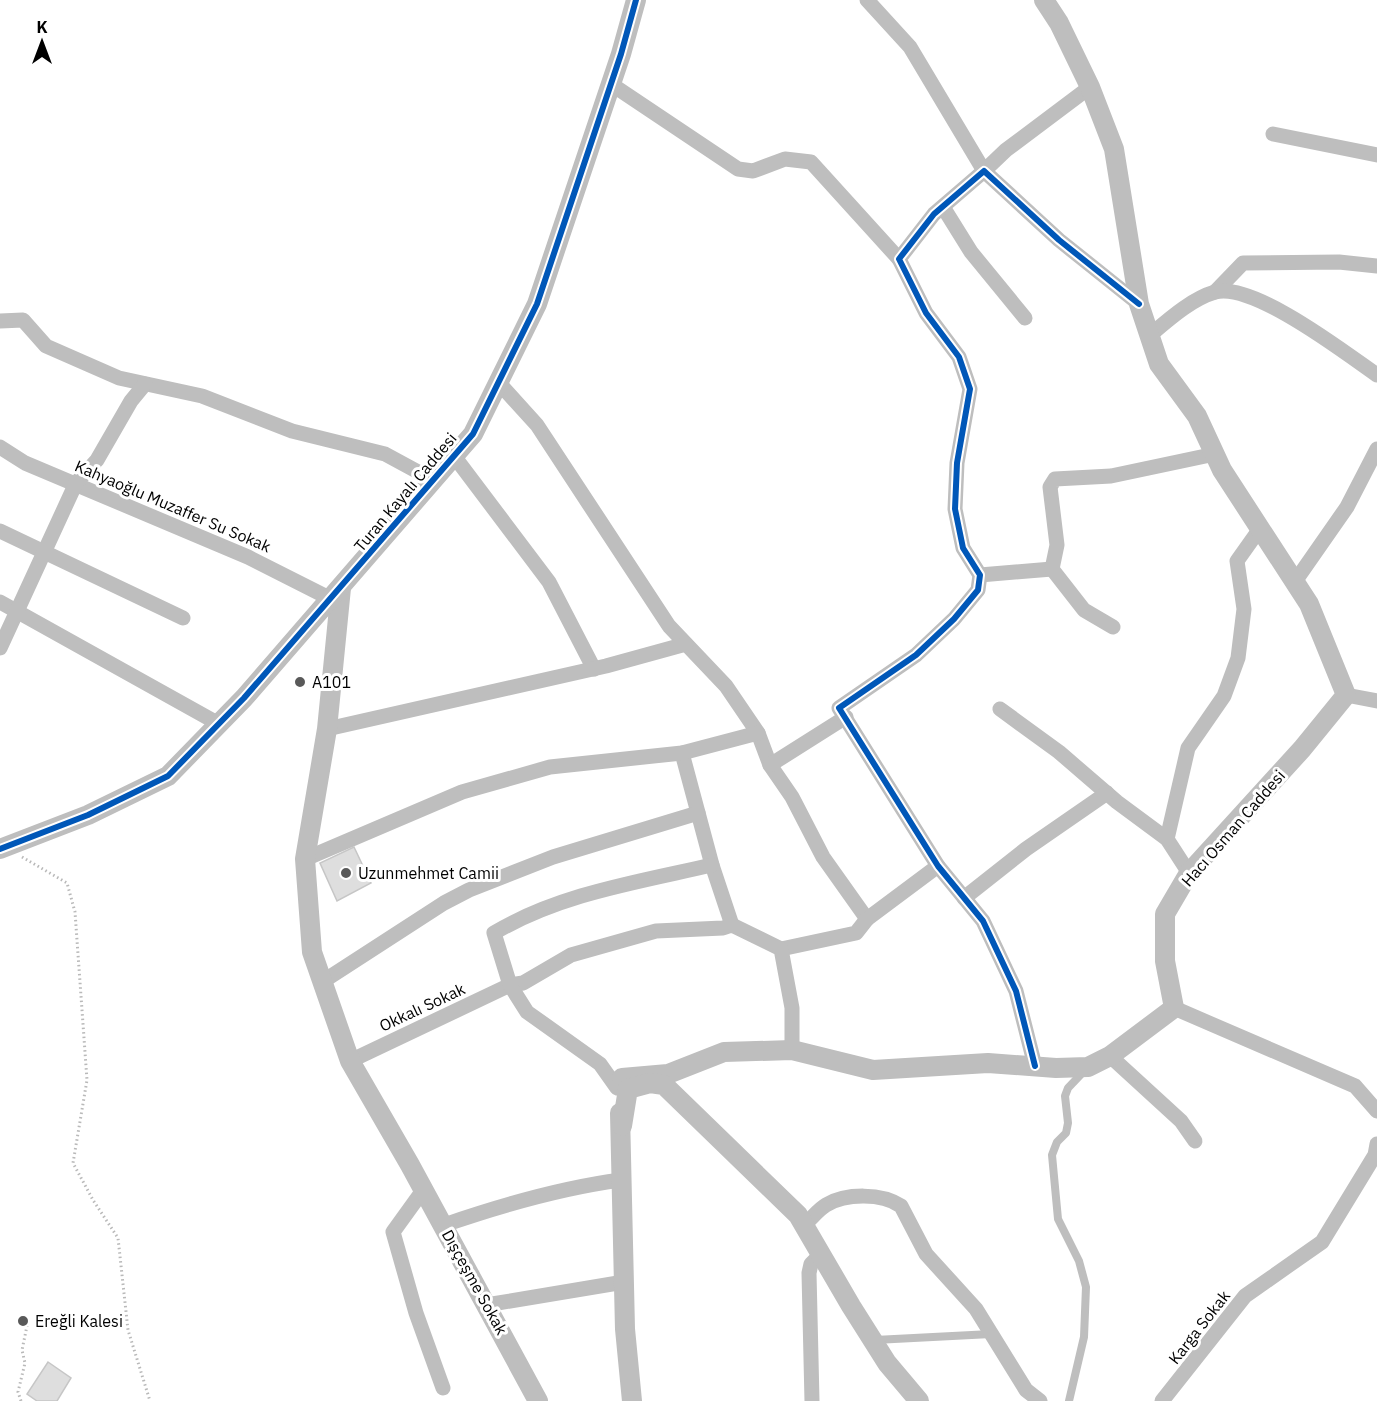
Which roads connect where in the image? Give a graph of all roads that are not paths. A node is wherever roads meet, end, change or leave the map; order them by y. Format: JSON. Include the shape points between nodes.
{"nodes":[{"id":1,"x":636,"y":0,"type":"edge"},
{"id":2,"x":867,"y":0,"type":"edge"},
{"id":3,"x":1044,"y":0,"type":"edge"},
{"id":4,"x":611,"y":84,"type":"junction"},
{"id":5,"x":1090,"y":87,"type":"junction"},
{"id":6,"x":1273,"y":134,"type":"dead end"},
{"id":7,"x":1377,"y":155,"type":"edge"},
{"id":8,"x":984,"y":171,"type":"junction"},
{"id":9,"x":943,"y":207,"type":"junction"},
{"id":10,"x":899,"y":259,"type":"junction"},
{"id":11,"x":1377,"y":266,"type":"edge"},
{"id":12,"x":1215,"y":292,"type":"junction"},
{"id":13,"x":1139,"y":304,"type":"junction"},
{"id":14,"x":1025,"y":318,"type":"dead end"},
{"id":15,"x":0,"y":321,"type":"edge"},
{"id":16,"x":1149,"y":336,"type":"junction"},
{"id":17,"x":1377,"y":375,"type":"edge"},
{"id":18,"x":498,"y":382,"type":"junction"},
{"id":19,"x":145,"y":384,"type":"junction"},
{"id":20,"x":0,"y":447,"type":"edge"},
{"id":21,"x":1377,"y":449,"type":"edge"},
{"id":22,"x":1215,"y":454,"type":"junction"},
{"id":23,"x":454,"y":456,"type":"junction"},
{"id":24,"x":433,"y":480,"type":"junction"},
{"id":25,"x":76,"y":483,"type":"junction"},
{"id":26,"x":1260,"y":530,"type":"junction"},
{"id":27,"x":0,"y":531,"type":"edge"},
{"id":28,"x":44,"y":550,"type":"junction"},
{"id":29,"x":1052,"y":569,"type":"junction"},
{"id":30,"x":980,"y":575,"type":"junction"},
{"id":31,"x":1294,"y":583,"type":"junction"},
{"id":32,"x":336,"y":593,"type":"junction"},
{"id":33,"x":0,"y":602,"type":"edge"},
{"id":34,"x":17,"y":610,"type":"junction"},
{"id":35,"x":183,"y":618,"type":"dead end"},
{"id":36,"x":1113,"y":627,"type":"dead end"},
{"id":37,"x":686,"y":644,"type":"junction"},
{"id":38,"x":0,"y":648,"type":"edge"},
{"id":39,"x":594,"y":669,"type":"junction"},
{"id":40,"x":1346,"y":695,"type":"junction"},
{"id":41,"x":1377,"y":701,"type":"edge"},
{"id":42,"x":1000,"y":709,"type":"dead end"},
{"id":43,"x":846,"y":717,"type":"junction"},
{"id":44,"x":219,"y":724,"type":"junction"},
{"id":45,"x":327,"y":729,"type":"junction"},
{"id":46,"x":758,"y":733,"type":"junction"},
{"id":47,"x":682,"y":753,"type":"junction"},
{"id":48,"x":770,"y":765,"type":"junction"},
{"id":49,"x":1107,"y":793,"type":"junction"},
{"id":50,"x":698,"y":813,"type":"junction"},
{"id":51,"x":1167,"y":839,"type":"junction"},
{"id":52,"x":9,"y":852,"type":"edge"},
{"id":53,"x":305,"y":859,"type":"junction"},
{"id":54,"x":712,"y":865,"type":"junction"},
{"id":55,"x":938,"y":866,"type":"junction"},
{"id":56,"x":1189,"y":873,"type":"junction"},
{"id":57,"x":964,"y":898,"type":"junction"},
{"id":58,"x":867,"y":919,"type":"junction"},
{"id":59,"x":732,"y":925,"type":"junction"},
{"id":60,"x":781,"y":949,"type":"junction"},
{"id":61,"x":322,"y":982,"type":"junction"},
{"id":62,"x":510,"y":985,"type":"junction"},
{"id":63,"x":1174,"y":1008,"type":"junction"},
{"id":64,"x":792,"y":1050,"type":"junction"},
{"id":65,"x":1110,"y":1056,"type":"junction"},
{"id":66,"x":350,"y":1061,"type":"junction"},
{"id":67,"x":1035,"y":1066,"type":"junction"},
{"id":68,"x":1088,"y":1067,"type":"junction"},
{"id":69,"x":666,"y":1080,"type":"junction"},
{"id":70,"x":622,"y":1085,"type":"junction"},
{"id":71,"x":1377,"y":1111,"type":"edge"},
{"id":72,"x":1195,"y":1141,"type":"dead end"},
{"id":73,"x":1377,"y":1144,"type":"edge"},
{"id":74,"x":621,"y":1180,"type":"junction"},
{"id":75,"x":424,"y":1189,"type":"junction"},
{"id":76,"x":805,"y":1224,"type":"junction"},
{"id":77,"x":444,"y":1225,"type":"junction"},
{"id":78,"x":821,"y":1254,"type":"junction"},
{"id":79,"x":624,"y":1282,"type":"junction"},
{"id":80,"x":486,"y":1304,"type":"junction"},
{"id":81,"x":993,"y":1334,"type":"junction"},
{"id":82,"x":873,"y":1341,"type":"junction"},
{"id":83,"x":443,"y":1388,"type":"dead end"},
{"id":84,"x":538,"y":1401,"type":"edge"},
{"id":85,"x":632,"y":1401,"type":"edge"},
{"id":86,"x":812,"y":1401,"type":"edge"},
{"id":87,"x":919,"y":1401,"type":"edge"},
{"id":88,"x":1040,"y":1401,"type":"edge"},
{"id":89,"x":1069,"y":1401,"type":"edge"},
{"id":90,"x":1162,"y":1401,"type":"edge"}],
"edges":[{"from":1,"to":4,"type":"street","name":"Turan Kayalı Caddesi"},
{"from":2,"to":8,"type":"street","via":[[910,47]]},
{"from":3,"to":5,"type":"street"},
{"from":4,"to":10,"type":"street","via":[[738,169],[753,171],[785,159],[811,162]]},
{"from":4,"to":18,"type":"street","name":"Turan Kayalı Caddesi","via":[[537,304]]},
{"from":5,"to":8,"type":"street"},
{"from":5,"to":13,"type":"street","via":[[1114,149]]},
{"from":6,"to":7,"type":"street"},
{"from":8,"to":9,"type":"street"},
{"from":8,"to":13,"type":"street","via":[[1059,240]]},
{"from":9,"to":10,"type":"street"},
{"from":9,"to":14,"type":"street","via":[[971,252]]},
{"from":10,"to":30,"type":"street","via":[[926,313],[959,357],[970,389],[957,463],[955,509],[963,548]]},
{"from":11,"to":12,"type":"street","via":[[1339,262],[1243,263]]},
{"from":12,"to":16,"type":"street","via":[[1179,312]]},
{"from":12,"to":17,"type":"street","via":[[1237,291],[1260,300]]},
{"from":13,"to":16,"type":"street"},
{"from":15,"to":19,"type":"street","via":[[23,320],[46,346],[119,378]]},
{"from":16,"to":22,"type":"street","via":[[1159,364],[1197,417]]},
{"from":18,"to":23,"type":"street","name":"Turan Kayalı Caddesi","via":[[473,434]]},
{"from":18,"to":37,"type":"street","via":[[537,425],[669,626]]},
{"from":19,"to":24,"type":"street","via":[[202,396],[292,431],[385,454]]},
{"from":19,"to":25,"type":"street","via":[[97,460]]},
{"from":20,"to":25,"type":"street","name":"Kahyaoğlu Muzaffer Su Sokak","via":[[25,463]]},
{"from":21,"to":31,"type":"street","via":[[1347,507]]},
{"from":22,"to":26,"type":"street"},
{"from":22,"to":29,"type":"street","via":[[1111,476],[1055,478],[1050,488],[1057,544]]},
{"from":23,"to":24,"type":"street","name":"Turan Kayalı Caddesi"},
{"from":23,"to":39,"type":"street","via":[[549,582]]},
{"from":24,"to":32,"type":"street","name":"Turan Kayalı Caddesi"},
{"from":25,"to":28,"type":"street"},
{"from":25,"to":32,"type":"street","name":"Kahyaoğlu Muzaffer Su Sokak"},
{"from":26,"to":31,"type":"street"},
{"from":26,"to":51,"type":"street","via":[[1237,561],[1244,609],[1238,658],[1224,696],[1188,748]]},
{"from":27,"to":28,"type":"street"},
{"from":28,"to":34,"type":"street"},
{"from":28,"to":35,"type":"street"},
{"from":29,"to":30,"type":"street"},
{"from":29,"to":36,"type":"street","via":[[1084,610]]},
{"from":30,"to":43,"type":"street","via":[[978,590],[954,619],[916,655],[839,708]]},
{"from":31,"to":40,"type":"street","via":[[1309,604]]},
{"from":32,"to":44,"type":"street","name":"Turan Kayalı Caddesi"},
{"from":32,"to":45,"type":"street","name":"Dışçeşme Sokak"},
{"from":33,"to":34,"type":"street"},
{"from":34,"to":38,"type":"street"},
{"from":34,"to":44,"type":"street"},
{"from":37,"to":39,"type":"street"},
{"from":37,"to":46,"type":"street","via":[[726,686]]},
{"from":39,"to":45,"type":"street"},
{"from":40,"to":41,"type":"street"},
{"from":40,"to":56,"type":"street","name":"Hacı Osman Caddesi"},
{"from":42,"to":49,"type":"street"},
{"from":43,"to":48,"type":"street"},
{"from":43,"to":55,"type":"street"},
{"from":44,"to":52,"type":"street","name":"Turan Kayalı Caddesi","via":[[168,776]]},
{"from":45,"to":53,"type":"street","name":"Dışçeşme Sokak"},
{"from":46,"to":47,"type":"street"},
{"from":46,"to":48,"type":"street"},
{"from":47,"to":50,"type":"street"},
{"from":47,"to":53,"type":"street","via":[[550,767],[462,792]]},
{"from":48,"to":58,"type":"street","via":[[792,797],[823,857]]},
{"from":49,"to":51,"type":"street"},
{"from":49,"to":57,"type":"street"},
{"from":50,"to":54,"type":"street"},
{"from":50,"to":61,"type":"street","via":[[553,857],[469,890]]},
{"from":51,"to":56,"type":"street"},
{"from":53,"to":61,"type":"street","name":"Dışçeşme Sokak","via":[[312,952]]},
{"from":54,"to":59,"type":"street"},
{"from":54,"to":62,"type":"street","via":[[605,889],[511,923],[494,933]]},
{"from":55,"to":57,"type":"street"},
{"from":55,"to":58,"type":"street"},
{"from":56,"to":63,"type":"street","name":"Hacı Osman Caddesi","via":[[1165,914],[1165,961]]},
{"from":57,"to":67,"type":"street","via":[[983,921],[1016,991]]},
{"from":58,"to":60,"type":"street","via":[[856,933]]},
{"from":59,"to":60,"type":"street"},
{"from":59,"to":62,"type":"street","via":[[656,931],[571,955],[523,983]]},
{"from":60,"to":64,"type":"street","via":[[792,1008]]},
{"from":61,"to":66,"type":"street","name":"Dışçeşme Sokak"},
{"from":62,"to":66,"type":"street","name":"Okkalı Sokak"},
{"from":62,"to":70,"type":"street","via":[[527,1012],[600,1064]]},
{"from":63,"to":65,"type":"street"},
{"from":63,"to":71,"type":"street","via":[[1355,1086]]},
{"from":64,"to":67,"type":"street","via":[[873,1070],[988,1063]]},
{"from":64,"to":69,"type":"street","via":[[724,1052]]},
{"from":65,"to":68,"type":"street"},
{"from":65,"to":72,"type":"street","via":[[1181,1121]]},
{"from":66,"to":75,"type":"street","name":"Dışçeşme Sokak"},
{"from":67,"to":68,"type":"street"},
{"from":68,"to":89,"type":"lane","via":[[1068,1088],[1066,1133],[1052,1155],[1058,1219],[1079,1261],[1086,1287],[1084,1337]]},
{"from":69,"to":70,"type":"street"},
{"from":69,"to":76,"type":"street"},
{"from":70,"to":74,"type":"street"},
{"from":73,"to":90,"type":"street","name":"Karga Sokak","via":[[1375,1155],[1322,1242],[1245,1296]]},
{"from":74,"to":77,"type":"street","via":[[512,1201]]},
{"from":74,"to":79,"type":"street"},
{"from":75,"to":77,"type":"street","name":"Dışçeşme Sokak"},
{"from":75,"to":83,"type":"street","via":[[393,1232]]},
{"from":76,"to":78,"type":"street"},
{"from":76,"to":81,"type":"street","via":[[826,1205],[838,1200],[861,1197],[895,1202],[905,1211],[926,1254],[967,1297]]},
{"from":77,"to":80,"type":"street","name":"Dışçeşme Sokak"},
{"from":78,"to":82,"type":"street"},
{"from":78,"to":86,"type":"street","via":[[809,1273]]},
{"from":79,"to":80,"type":"street"},
{"from":79,"to":85,"type":"street"},
{"from":80,"to":84,"type":"street","name":"Dışçeşme Sokak"},
{"from":81,"to":82,"type":"lane"},
{"from":81,"to":88,"type":"street","via":[[1026,1389]]},
{"from":82,"to":87,"type":"street"}]}
